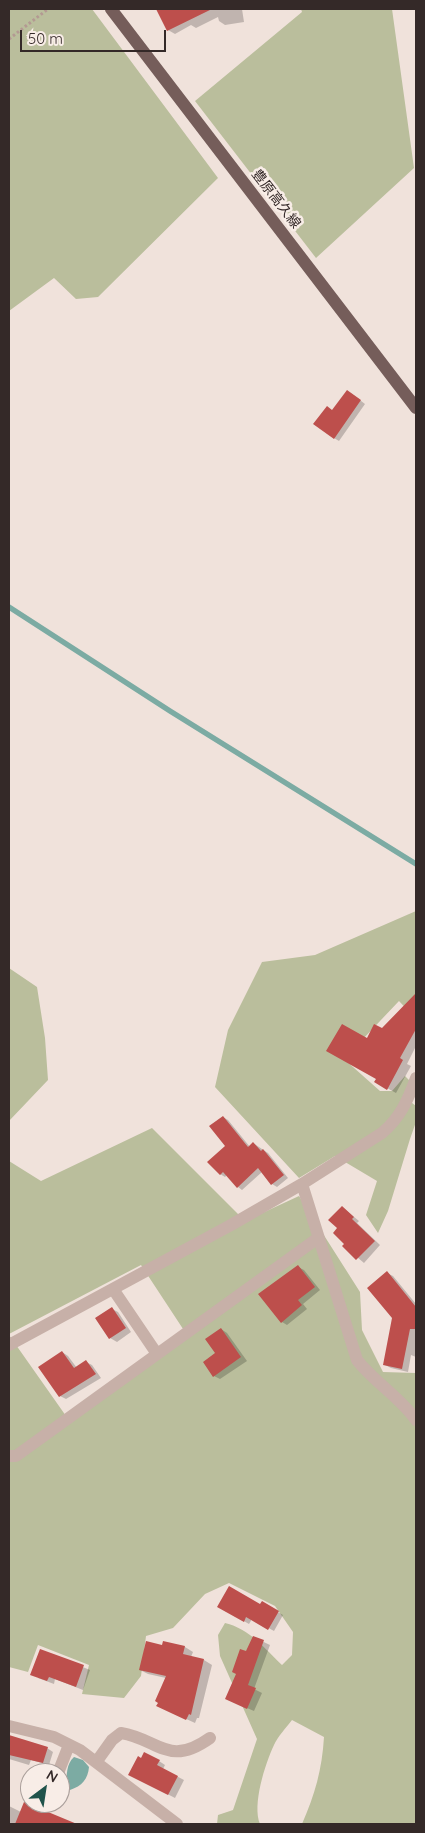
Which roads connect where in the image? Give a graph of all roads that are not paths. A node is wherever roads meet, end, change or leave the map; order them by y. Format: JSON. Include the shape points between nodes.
{"nodes":[{"id":1,"x":111,"y":9,"type":"edge"},
{"id":2,"x":416,"y":408,"type":"edge"},
{"id":3,"x":416,"y":1078,"type":"edge"},
{"id":4,"x":302,"y":1184,"type":"junction"},
{"id":5,"x":318,"y":1238,"type":"junction"},
{"id":6,"x":113,"y":1288,"type":"junction"},
{"id":7,"x":9,"y":1345,"type":"edge"},
{"id":8,"x":157,"y":1354,"type":"junction"},
{"id":9,"x":416,"y":1420,"type":"edge"},
{"id":10,"x":9,"y":1456,"type":"edge"},
{"id":11,"x":9,"y":1726,"type":"edge"},
{"id":12,"x":210,"y":1738,"type":"dead end"},
{"id":13,"x":69,"y":1745,"type":"junction"},
{"id":14,"x":62,"y":1763,"type":"edge"},
{"id":15,"x":100,"y":1764,"type":"junction"},
{"id":16,"x":177,"y":1824,"type":"edge"}],
"edges":[{"from":1,"to":2,"type":"main road","name":"豊原高久線"},
{"from":3,"to":4,"type":"street","via":[[407,1103],[392,1124]]},
{"from":4,"to":5,"type":"street"},
{"from":4,"to":6,"type":"street"},
{"from":5,"to":8,"type":"street"},
{"from":5,"to":9,"type":"street","via":[[357,1360]]},
{"from":6,"to":7,"type":"street"},
{"from":6,"to":8,"type":"street"},
{"from":8,"to":10,"type":"street","via":[[16,1456]]},
{"from":11,"to":13,"type":"street","via":[[54,1737]]},
{"from":12,"to":15,"type":"street","via":[[196,1747],[179,1751],[162,1750],[130,1734],[121,1733],[112,1740]]},
{"from":13,"to":14,"type":"street"},
{"from":13,"to":15,"type":"street"},
{"from":15,"to":16,"type":"street"}]}
